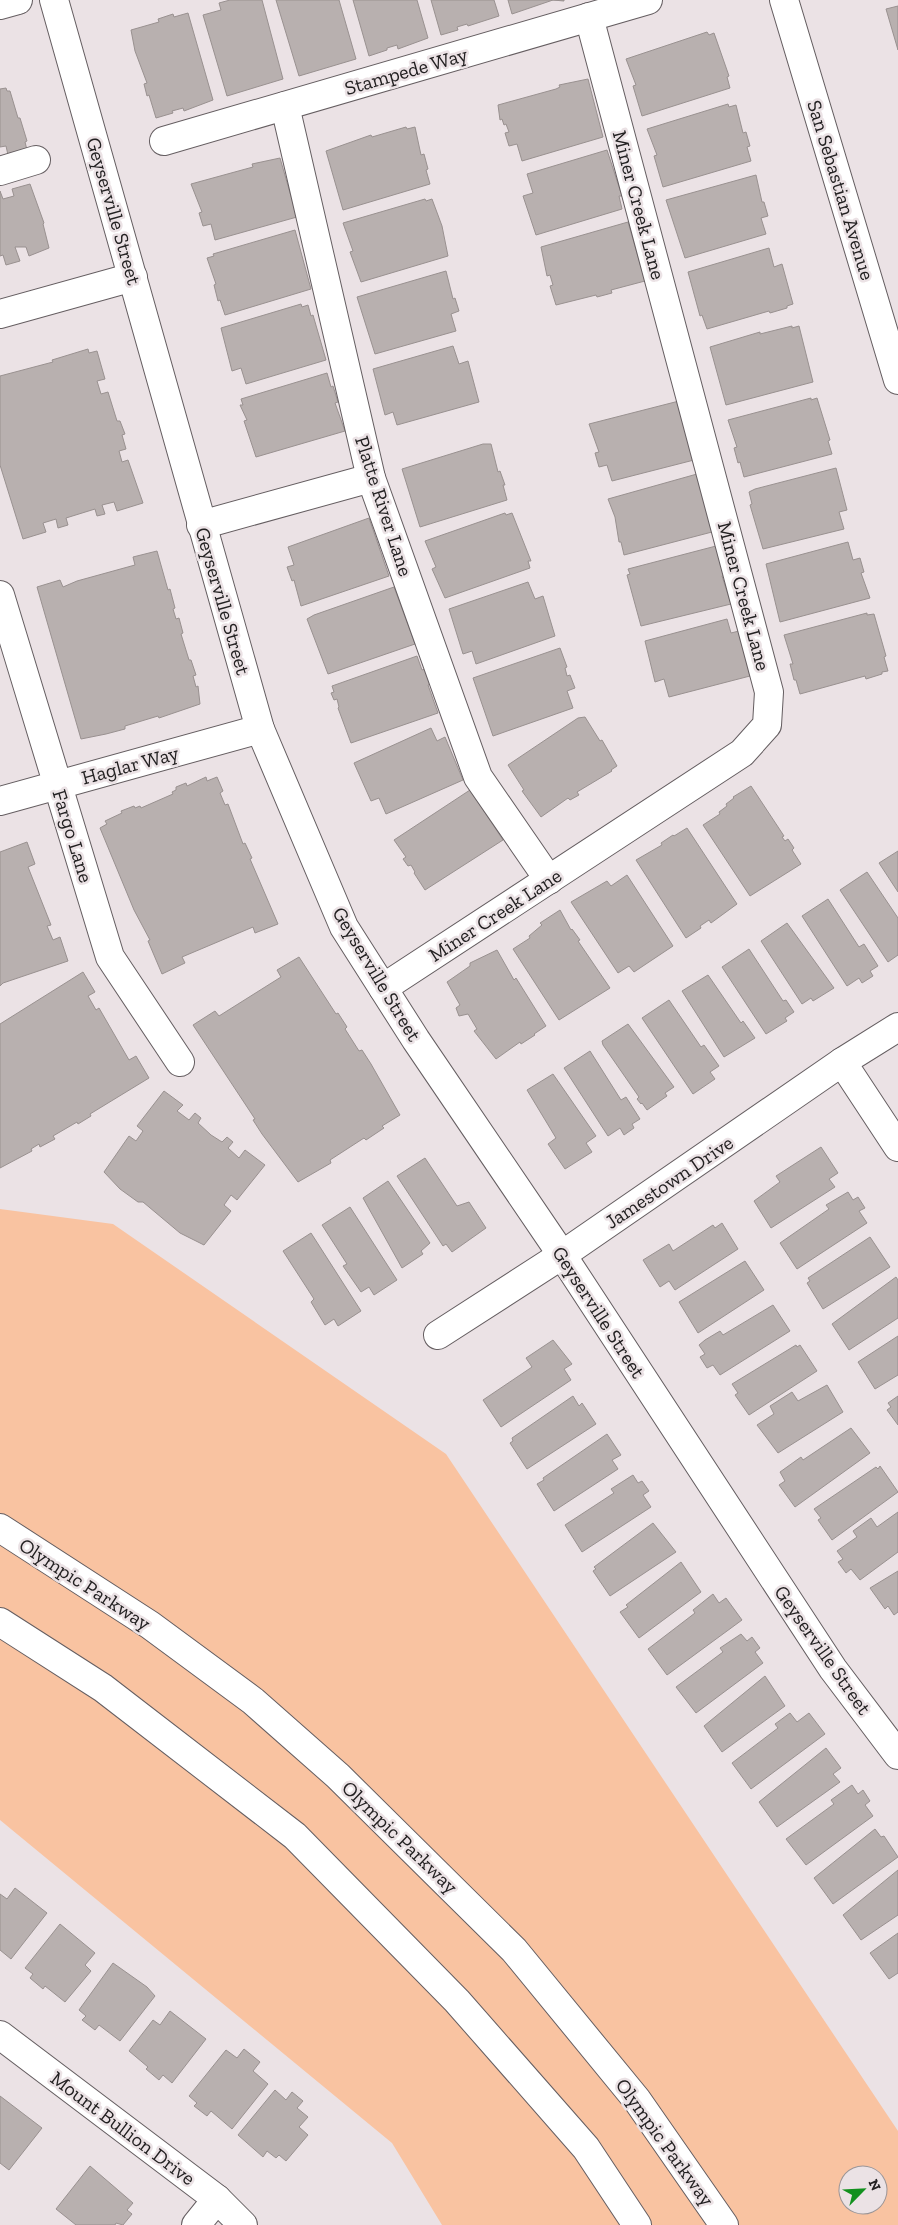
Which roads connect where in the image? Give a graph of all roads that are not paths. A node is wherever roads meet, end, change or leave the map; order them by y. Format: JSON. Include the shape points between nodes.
{"nodes":[{"id":1,"x":18,"y":0,"type":"edge"},
{"id":2,"x":54,"y":0,"type":"edge"},
{"id":3,"x":648,"y":0,"type":"edge"},
{"id":4,"x":784,"y":0,"type":"edge"},
{"id":5,"x":0,"y":5,"type":"edge"},
{"id":6,"x":589,"y":17,"type":"junction"},
{"id":7,"x":285,"y":106,"type":"junction"},
{"id":8,"x":164,"y":141,"type":"dead end"},
{"id":9,"x":36,"y":160,"type":"dead end"},
{"id":10,"x":0,"y":171,"type":"edge"},
{"id":11,"x":133,"y":277,"type":"junction"},
{"id":12,"x":0,"y":314,"type":"edge"},
{"id":13,"x":898,"y":380,"type":"edge"},
{"id":14,"x":371,"y":478,"type":"junction"},
{"id":15,"x":201,"y":525,"type":"junction"},
{"id":16,"x":0,"y":595,"type":"edge"},
{"id":17,"x":260,"y":728,"type":"junction"},
{"id":18,"x":57,"y":785,"type":"junction"},
{"id":19,"x":0,"y":801,"type":"edge"},
{"id":20,"x":548,"y":880,"type":"junction"},
{"id":21,"x":383,"y":988,"type":"junction"},
{"id":22,"x":898,"y":1027,"type":"edge"},
{"id":23,"x":180,"y":1062,"type":"dead end"},
{"id":24,"x":842,"y":1062,"type":"junction"},
{"id":25,"x":898,"y":1147,"type":"edge"},
{"id":26,"x":562,"y":1255,"type":"junction"},
{"id":27,"x":438,"y":1335,"type":"dead end"},
{"id":28,"x":0,"y":1528,"type":"edge"},
{"id":29,"x":0,"y":1622,"type":"edge"},
{"id":30,"x":898,"y":1755,"type":"edge"},
{"id":31,"x":0,"y":2035,"type":"edge"},
{"id":32,"x":218,"y":2199,"type":"junction"},
{"id":33,"x":196,"y":2225,"type":"edge"},
{"id":34,"x":243,"y":2225,"type":"edge"},
{"id":35,"x":637,"y":2225,"type":"edge"},
{"id":36,"x":724,"y":2225,"type":"edge"}],
"edges":[{"from":1,"to":5,"type":"street"},
{"from":2,"to":11,"type":"street","name":"Geyserville Street"},
{"from":3,"to":6,"type":"street","name":"Stampede Way"},
{"from":4,"to":13,"type":"street","name":"San Sebastian Avenue"},
{"from":6,"to":7,"type":"street","name":"Stampede Way"},
{"from":6,"to":20,"type":"street","name":"Miner Creek Lane","via":[[769,692],[767,725],[742,753]]},
{"from":7,"to":8,"type":"street","name":"Stampede Way"},
{"from":7,"to":14,"type":"street","name":"Platte River Lane"},
{"from":9,"to":10,"type":"street"},
{"from":11,"to":12,"type":"street"},
{"from":11,"to":15,"type":"street","name":"Geyserville Street"},
{"from":14,"to":15,"type":"street"},
{"from":14,"to":20,"type":"street","name":"Platte River Lane","via":[[478,777]]},
{"from":15,"to":17,"type":"street","name":"Geyserville Street"},
{"from":16,"to":18,"type":"street","name":"Fargo Lane"},
{"from":17,"to":18,"type":"street","name":"Haglar Way"},
{"from":17,"to":21,"type":"street","name":"Geyserville Street","via":[[344,927]]},
{"from":18,"to":19,"type":"street","name":"Haglar Way"},
{"from":18,"to":23,"type":"street","name":"Fargo Lane","via":[[110,957]]},
{"from":20,"to":21,"type":"street","name":"Miner Creek Lane"},
{"from":21,"to":26,"type":"street","name":"Geyserville Street"},
{"from":22,"to":24,"type":"street","name":"Jamestown Drive"},
{"from":24,"to":25,"type":"street"},
{"from":24,"to":26,"type":"street","name":"Jamestown Drive"},
{"from":26,"to":27,"type":"street","name":"Jamestown Drive"},
{"from":26,"to":30,"type":"street","name":"Geyserville Street","via":[[833,1669]]},
{"from":28,"to":36,"type":"street","name":"Olympic Parkway","via":[[150,1625],[253,1701],[338,1776],[514,1950],[637,2100]]},
{"from":29,"to":35,"type":"street","via":[[103,1688],[295,1836],[463,2008],[586,2148]]},
{"from":31,"to":32,"type":"street","name":"Mount Bullion Drive"},
{"from":32,"to":33,"type":"street"},
{"from":32,"to":34,"type":"street","name":"Mount Bullion Drive"}]}
